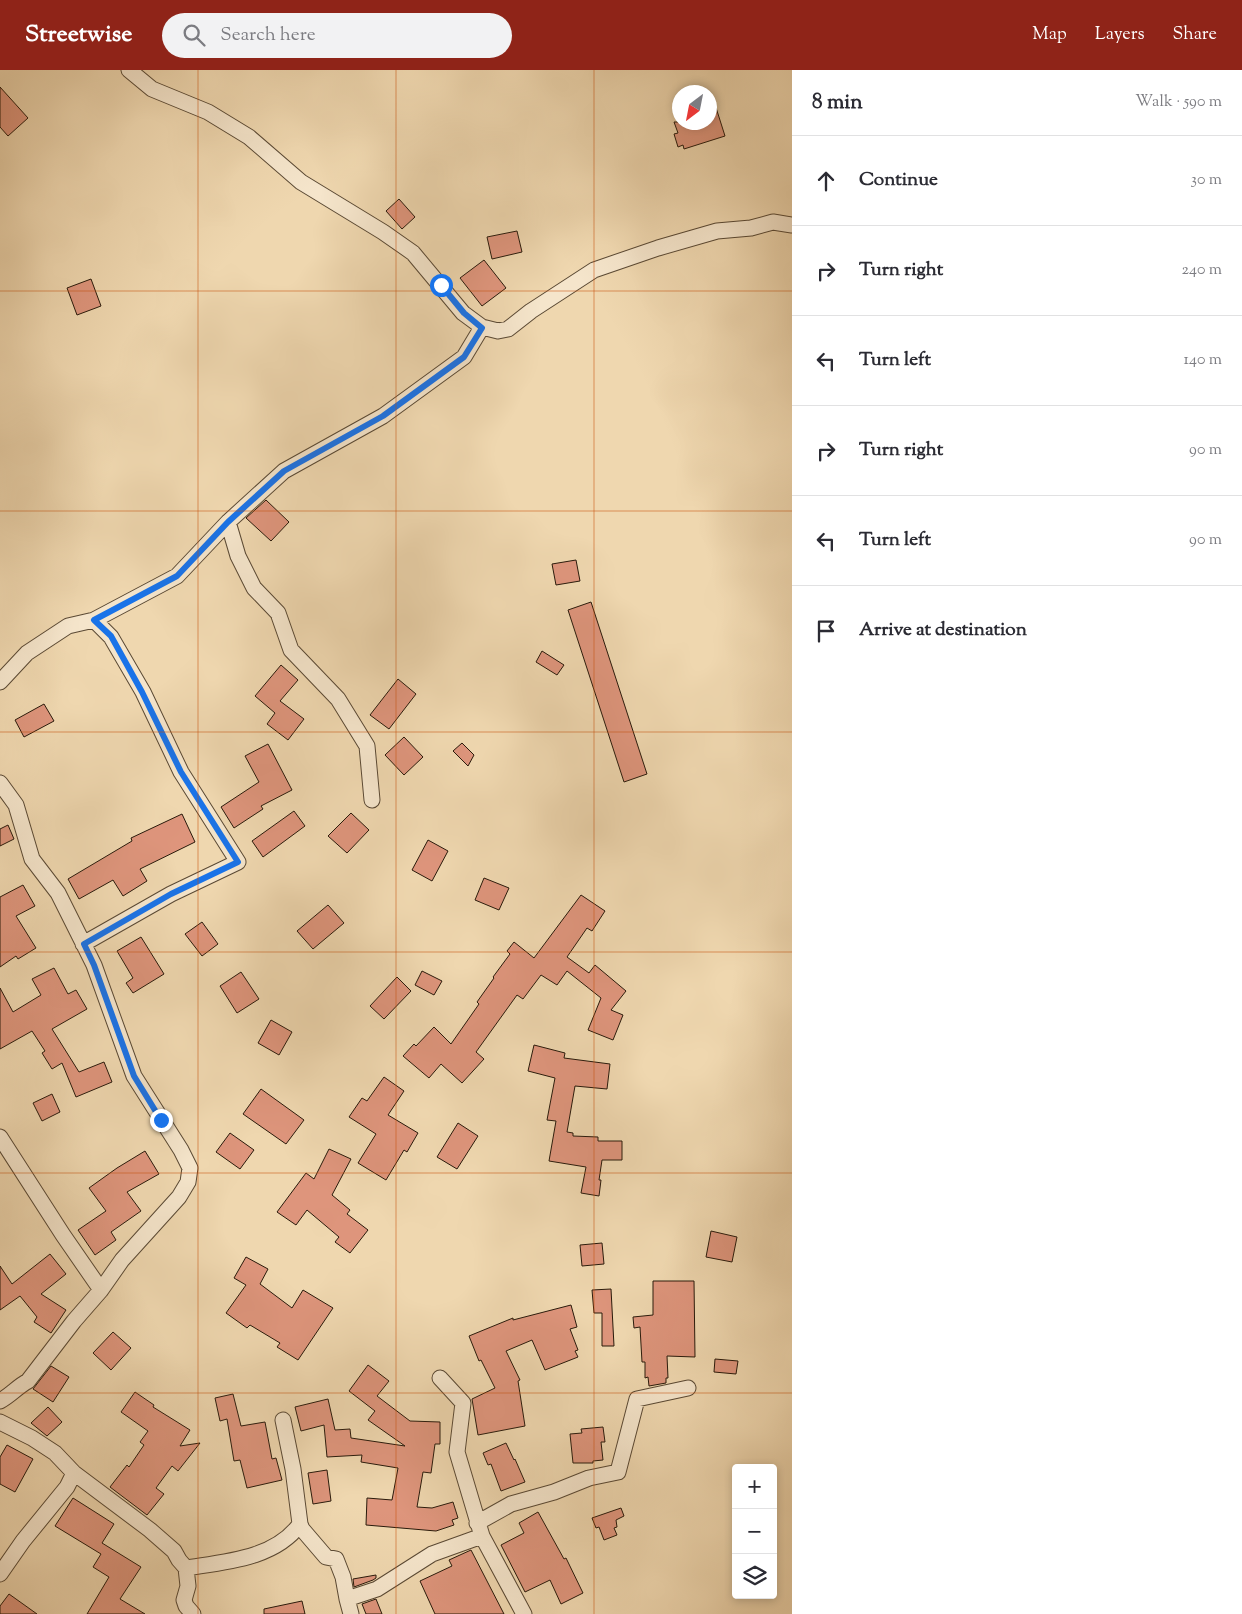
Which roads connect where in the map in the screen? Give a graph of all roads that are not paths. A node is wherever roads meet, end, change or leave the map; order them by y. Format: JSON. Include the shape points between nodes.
{"nodes":[{"id":1,"x":129,"y":70,"type":"edge"},
{"id":2,"x":792,"y":224,"type":"edge"},
{"id":3,"x":482,"y":328,"type":"junction"},
{"id":4,"x":228,"y":522,"type":"junction"},
{"id":5,"x":94,"y":620,"type":"junction"},
{"id":6,"x":0,"y":682,"type":"edge"},
{"id":7,"x":0,"y":782,"type":"edge"},
{"id":8,"x":372,"y":800,"type":"dead end"},
{"id":9,"x":84,"y":944,"type":"junction"},
{"id":10,"x":0,"y":1137,"type":"edge"},
{"id":11,"x":101,"y":1290,"type":"junction"},
{"id":12,"x":440,"y":1378,"type":"dead end"},
{"id":13,"x":688,"y":1388,"type":"dead end"},
{"id":14,"x":0,"y":1401,"type":"edge"},
{"id":15,"x":284,"y":1420,"type":"dead end"},
{"id":16,"x":0,"y":1422,"type":"edge"},
{"id":17,"x":74,"y":1473,"type":"junction"},
{"id":18,"x":300,"y":1524,"type":"junction"},
{"id":19,"x":479,"y":1529,"type":"junction"},
{"id":20,"x":186,"y":1568,"type":"junction"},
{"id":21,"x":0,"y":1574,"type":"edge"},
{"id":22,"x":347,"y":1599,"type":"junction"},
{"id":23,"x":193,"y":1614,"type":"edge"},
{"id":24,"x":351,"y":1614,"type":"edge"},
{"id":25,"x":524,"y":1614,"type":"edge"}],
"edges":[{"from":1,"to":3,"type":"street","via":[[152,89],[208,112],[249,137],[301,182],[384,232],[412,253],[464,313]]},
{"from":2,"to":3,"type":"street","via":[[772,222],[751,228],[717,231],[658,248],[594,270],[508,329]]},
{"from":3,"to":4,"type":"street","via":[[464,357],[383,416],[284,471]]},
{"from":4,"to":5,"type":"street","via":[[177,576]]},
{"from":4,"to":8,"type":"street","via":[[238,556],[254,588],[278,613],[291,650],[338,699],[367,746]]},
{"from":5,"to":6,"type":"street","via":[[68,626],[26,653]]},
{"from":5,"to":9,"type":"street","via":[[111,636],[181,772],[238,862],[171,894]]},
{"from":7,"to":9,"type":"street","via":[[16,805],[32,859],[58,893]]},
{"from":9,"to":11,"type":"street","via":[[134,1076],[190,1168],[188,1182],[179,1197],[122,1260]]},
{"from":10,"to":11,"type":"street"},
{"from":11,"to":14,"type":"street","via":[[28,1381]]},
{"from":12,"to":19,"type":"street","via":[[463,1403],[458,1452]]},
{"from":13,"to":19,"type":"street","via":[[637,1399],[618,1472],[589,1478],[511,1504]]},
{"from":15,"to":18,"type":"street"},
{"from":16,"to":17,"type":"street","via":[[55,1453]]},
{"from":17,"to":20,"type":"street","via":[[174,1550]]},
{"from":17,"to":21,"type":"street"},
{"from":18,"to":20,"type":"street","via":[[282,1542],[267,1550],[235,1560]]},
{"from":18,"to":22,"type":"street","via":[[326,1557],[336,1559]]},
{"from":19,"to":22,"type":"street","via":[[377,1589]]},
{"from":19,"to":25,"type":"street"},
{"from":20,"to":23,"type":"street","via":[[188,1586],[184,1600]]},
{"from":22,"to":24,"type":"street"}]}
